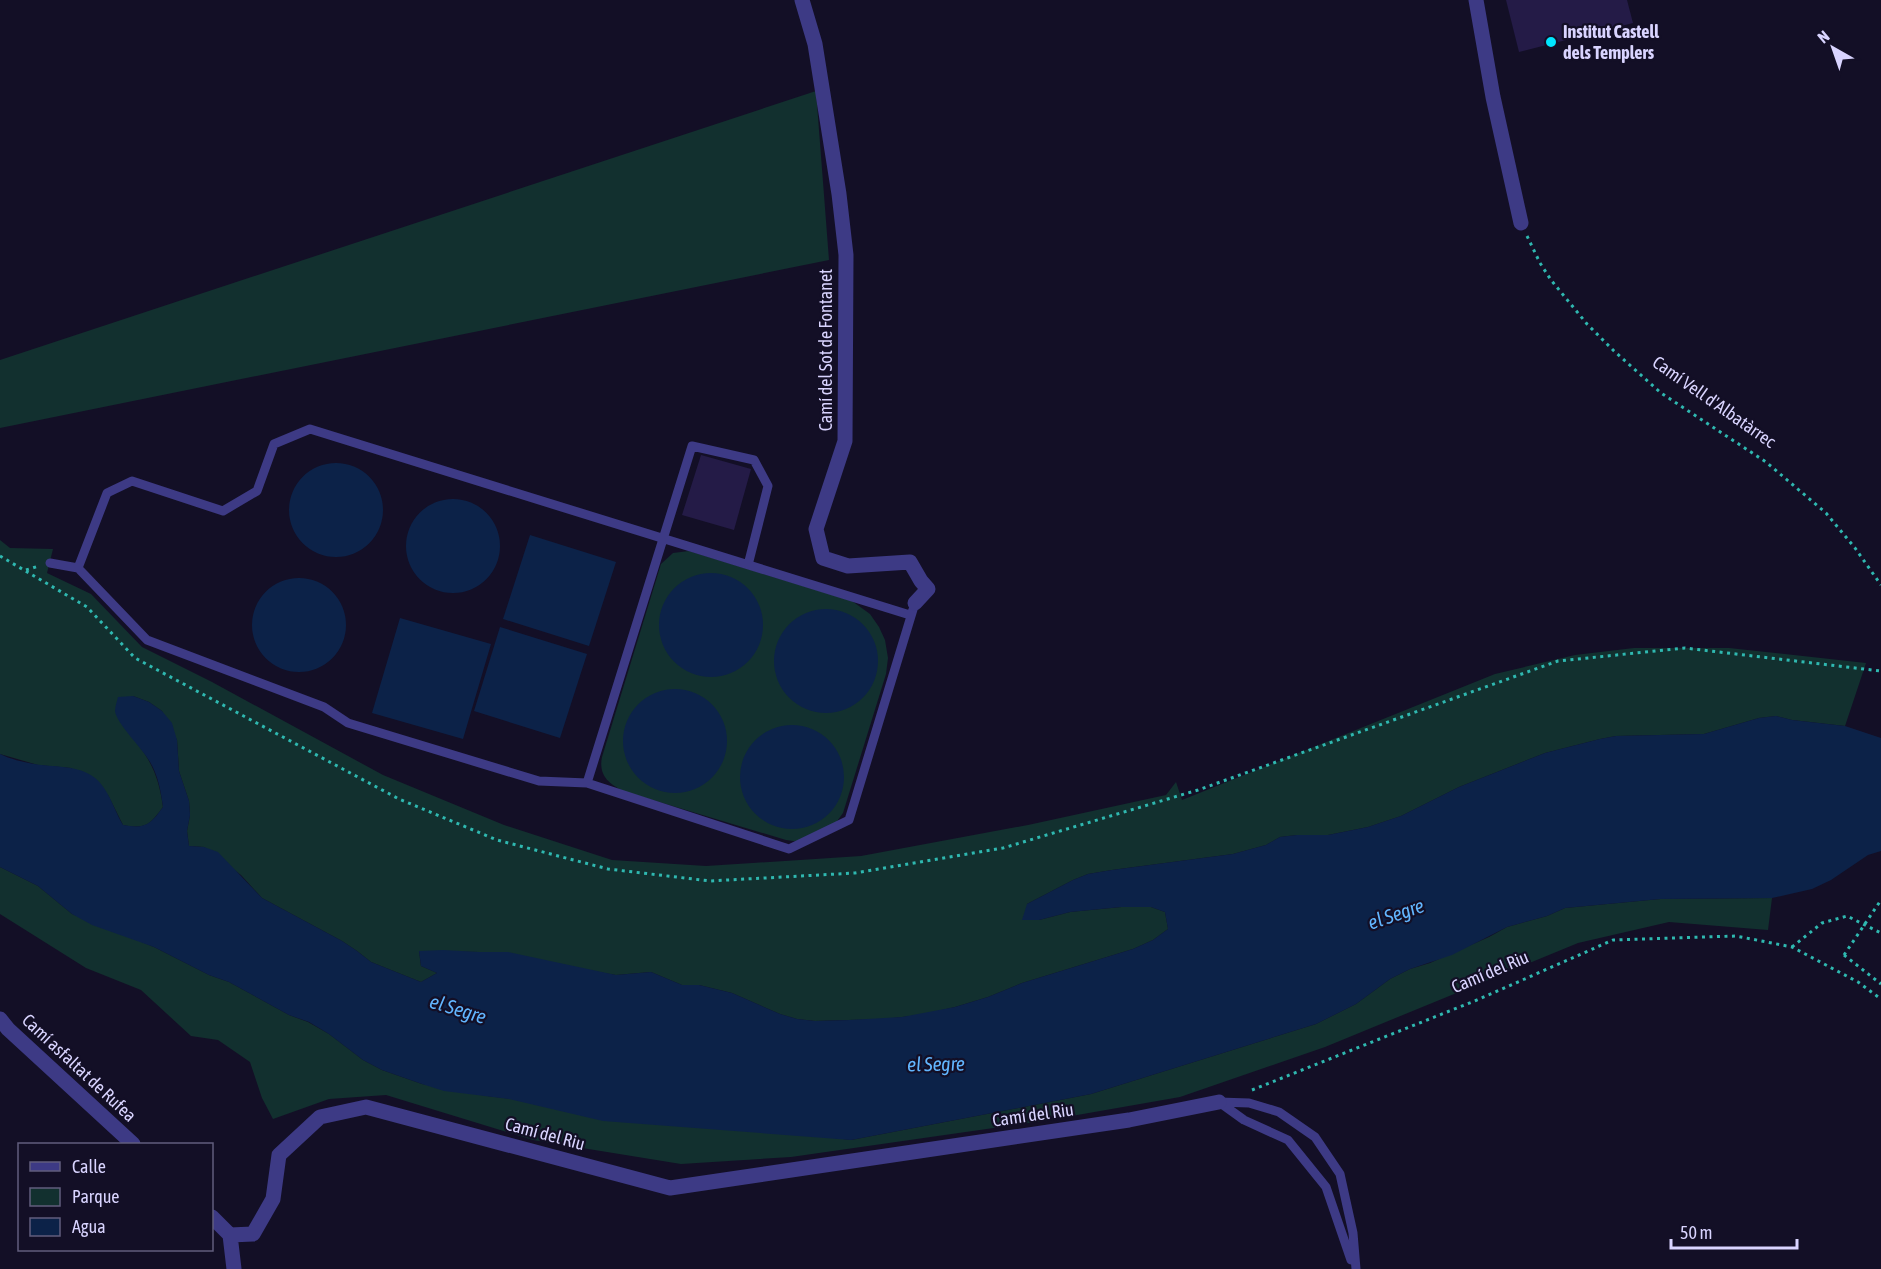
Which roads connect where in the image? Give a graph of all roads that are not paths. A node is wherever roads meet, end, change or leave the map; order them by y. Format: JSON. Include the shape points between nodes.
{"nodes":[{"id":1,"x":802,"y":0,"type":"edge"},
{"id":2,"x":1476,"y":0,"type":"edge"},
{"id":3,"x":1521,"y":223,"type":"road end"},
{"id":4,"x":663,"y":538,"type":"junction"},
{"id":5,"x":50,"y":563,"type":"dead end"},
{"id":6,"x":748,"y":565,"type":"junction"},
{"id":7,"x":78,"y":568,"type":"junction"},
{"id":8,"x":912,"y":609,"type":"junction"},
{"id":9,"x":587,"y":783,"type":"junction"},
{"id":10,"x":0,"y":1019,"type":"edge"},
{"id":11,"x":1219,"y":1102,"type":"junction"},
{"id":12,"x":132,"y":1143,"type":"edge"},
{"id":13,"x":213,"y":1218,"type":"edge"},
{"id":14,"x":230,"y":1235,"type":"junction"},
{"id":15,"x":234,"y":1269,"type":"edge"},
{"id":16,"x":1355,"y":1269,"type":"edge"}],
"edges":[{"from":1,"to":8,"type":"street","name":"Camí del Sot de Fontanet","via":[[816,56],[846,255],[844,441],[816,529],[823,558],[848,566],[910,562],[928,589]]},
{"from":2,"to":3,"type":"street","via":[[1492,97]]},
{"from":4,"to":6,"type":"lane"},
{"from":4,"to":6,"type":"lane","via":[[692,446],[754,460],[768,486]]},
{"from":4,"to":7,"type":"lane","via":[[310,429],[274,444],[257,491],[223,511],[132,481],[107,494]]},
{"from":4,"to":9,"type":"lane"},
{"from":5,"to":7,"type":"lane"},
{"from":6,"to":8,"type":"lane"},
{"from":7,"to":9,"type":"lane","via":[[147,640],[324,707],[348,723],[539,781]]},
{"from":8,"to":9,"type":"lane","via":[[849,820],[789,849]]},
{"from":10,"to":12,"type":"street","name":"Camí asfaltat de Rufea"},
{"from":11,"to":14,"type":"street","name":"Camí del Riu","via":[[1129,1120],[670,1188],[366,1107],[320,1117],[279,1155],[273,1199],[253,1234]]},
{"from":11,"to":16,"type":"lane","via":[[1244,1120],[1288,1140],[1326,1186]]},
{"from":11,"to":16,"type":"lane","via":[[1249,1103],[1279,1112],[1315,1137],[1340,1174],[1353,1233]]},
{"from":13,"to":14,"type":"street"},
{"from":14,"to":15,"type":"street"}]}
